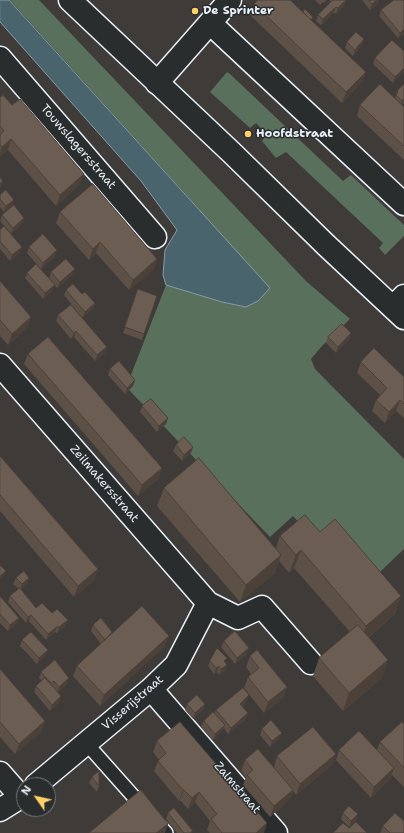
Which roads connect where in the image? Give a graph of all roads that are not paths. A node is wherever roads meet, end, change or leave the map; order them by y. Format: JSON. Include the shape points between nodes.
{"nodes":[{"id":1,"x":70,"y":0,"type":"edge"},
{"id":2,"x":230,"y":0,"type":"edge"},
{"id":3,"x":210,"y":24,"type":"junction"},
{"id":4,"x":2,"y":65,"type":"edge"},
{"id":5,"x":157,"y":83,"type":"junction"},
{"id":6,"x":404,"y":204,"type":"edge"},
{"id":7,"x":155,"y":236,"type":"dead end"},
{"id":8,"x":400,"y":307,"type":"edge"},
{"id":9,"x":0,"y":365,"type":"edge"},
{"id":10,"x":208,"y":603,"type":"junction"},
{"id":11,"x":311,"y":663,"type":"dead end"},
{"id":12,"x":151,"y":689,"type":"junction"},
{"id":13,"x":86,"y":743,"type":"junction"},
{"id":14,"x":0,"y":772,"type":"edge"},
{"id":15,"x":45,"y":777,"type":"edge"},
{"id":16,"x":16,"y":784,"type":"edge"},
{"id":17,"x":16,"y":799,"type":"edge"},
{"id":18,"x":0,"y":810,"type":"edge"},
{"id":19,"x":166,"y":833,"type":"edge"},
{"id":20,"x":276,"y":833,"type":"edge"}],
"edges":[{"from":1,"to":5,"type":"street"},
{"from":2,"to":3,"type":"street"},
{"from":3,"to":5,"type":"street"},
{"from":3,"to":6,"type":"street"},
{"from":4,"to":7,"type":"street","name":"Touwslagersstraat"},
{"from":5,"to":8,"type":"street","via":[[326,245]]},
{"from":9,"to":10,"type":"street","name":"Zeilmakersstraat"},
{"from":10,"to":11,"type":"street","via":[[238,618],[262,607]]},
{"from":10,"to":12,"type":"street","name":"Visserijstraat","via":[[176,665]]},
{"from":12,"to":13,"type":"street","name":"Visserijstraat"},
{"from":12,"to":20,"type":"street","name":"Zalmstraat"},
{"from":13,"to":15,"type":"street","name":"Visserijstraat"},
{"from":13,"to":19,"type":"lane"},
{"from":14,"to":16,"type":"street"},
{"from":17,"to":18,"type":"street","name":"Visserijstraat"}]}
